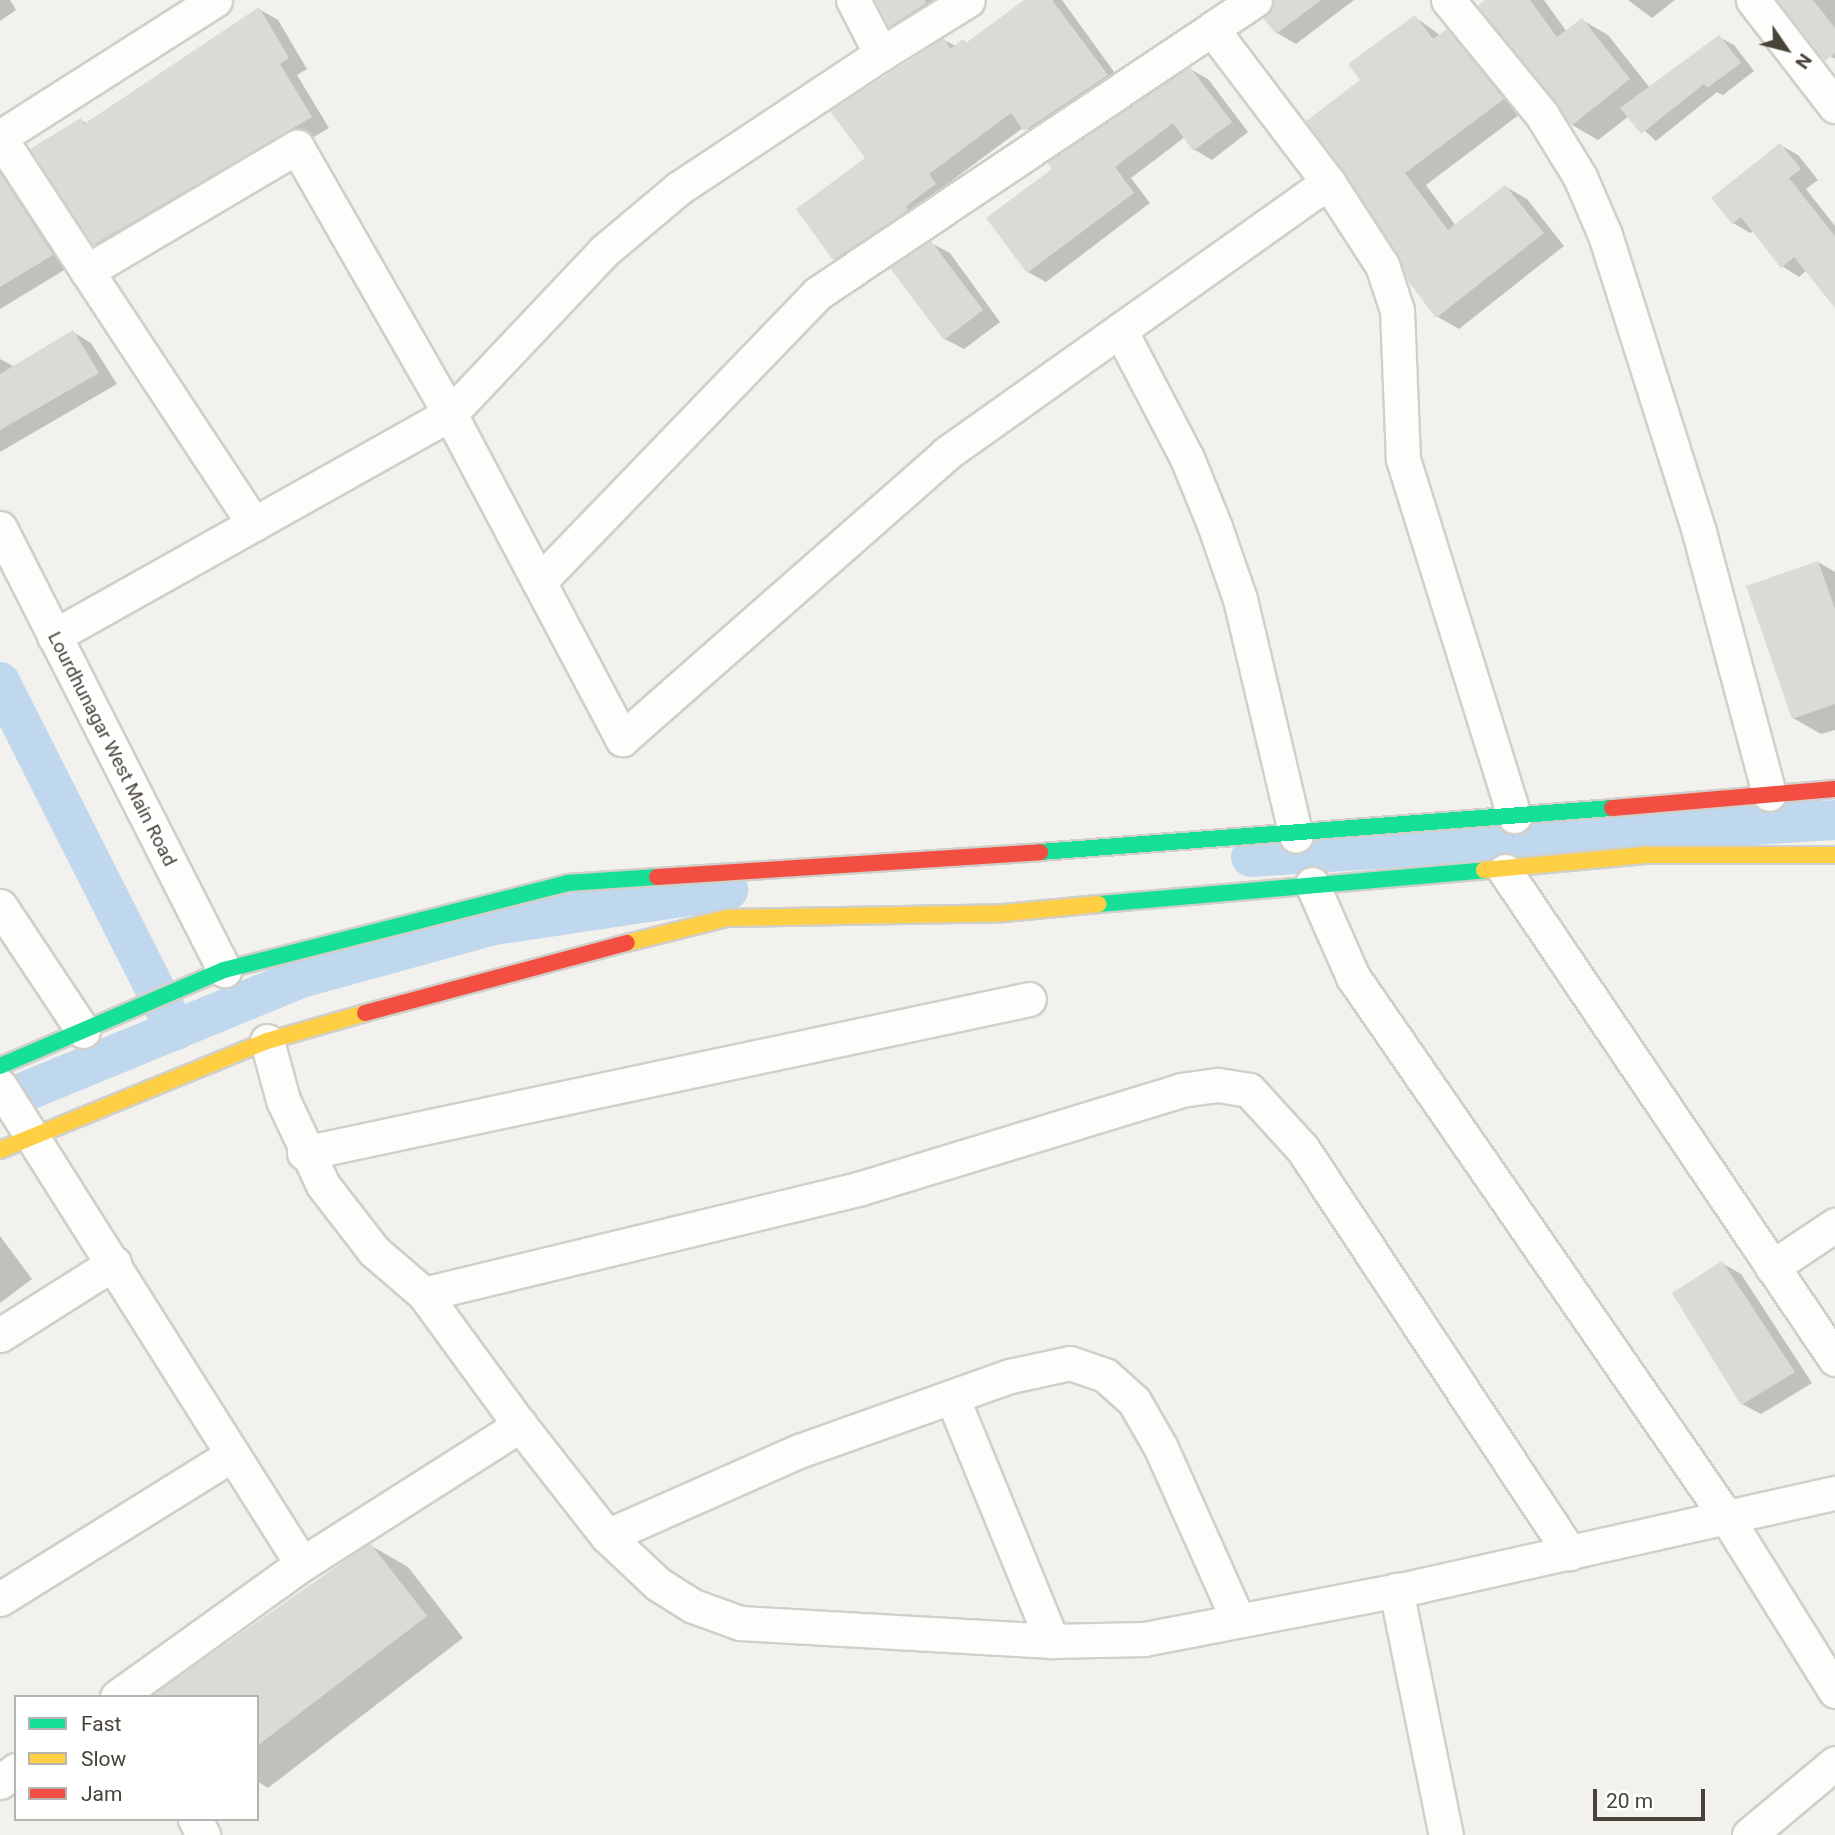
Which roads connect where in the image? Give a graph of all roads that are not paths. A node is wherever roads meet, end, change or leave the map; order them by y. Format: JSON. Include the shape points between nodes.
{"nodes":[{"id":1,"x":215,"y":0,"type":"edge"},
{"id":2,"x":853,"y":0,"type":"edge"},
{"id":3,"x":968,"y":0,"type":"edge"},
{"id":4,"x":1255,"y":0,"type":"edge"},
{"id":5,"x":1448,"y":0,"type":"edge"},
{"id":6,"x":1753,"y":0,"type":"edge"},
{"id":7,"x":1212,"y":29,"type":"junction"},
{"id":8,"x":881,"y":54,"type":"junction"},
{"id":9,"x":1835,"y":106,"type":"edge"},
{"id":10,"x":0,"y":138,"type":"edge"},
{"id":11,"x":1328,"y":182,"type":"junction"},
{"id":12,"x":87,"y":271,"type":"junction"},
{"id":13,"x":1120,"y":330,"type":"junction"},
{"id":14,"x":450,"y":414,"type":"junction"},
{"id":15,"x":254,"y":524,"type":"junction"},
{"id":16,"x":0,"y":528,"type":"edge"},
{"id":17,"x":539,"y":582,"type":"junction"},
{"id":18,"x":54,"y":636,"type":"junction"},
{"id":19,"x":1835,"y":789,"type":"edge"},
{"id":20,"x":1769,"y":794,"type":"junction"},
{"id":21,"x":1514,"y":816,"type":"junction"},
{"id":22,"x":1296,"y":835,"type":"junction"},
{"id":23,"x":1835,"y":855,"type":"edge"},
{"id":24,"x":1504,"y":870,"type":"junction"},
{"id":25,"x":1312,"y":884,"type":"junction"},
{"id":26,"x":0,"y":906,"type":"edge"},
{"id":27,"x":224,"y":970,"type":"junction"},
{"id":28,"x":1029,"y":999,"type":"dead end"},
{"id":29,"x":83,"y":1031,"type":"junction"},
{"id":30,"x":267,"y":1041,"type":"junction"},
{"id":31,"x":0,"y":1066,"type":"edge"},
{"id":32,"x":0,"y":1086,"type":"edge"},
{"id":33,"x":23,"y":1125,"type":"junction"},
{"id":34,"x":0,"y":1150,"type":"edge"},
{"id":35,"x":304,"y":1153,"type":"junction"},
{"id":36,"x":1835,"y":1224,"type":"edge"},
{"id":37,"x":114,"y":1263,"type":"junction"},
{"id":38,"x":1772,"y":1267,"type":"junction"},
{"id":39,"x":425,"y":1294,"type":"junction"},
{"id":40,"x":0,"y":1335,"type":"edge"},
{"id":41,"x":1835,"y":1359,"type":"edge"},
{"id":42,"x":952,"y":1397,"type":"junction"},
{"id":43,"x":520,"y":1425,"type":"junction"},
{"id":44,"x":233,"y":1454,"type":"junction"},
{"id":45,"x":1835,"y":1493,"type":"edge"},
{"id":46,"x":1727,"y":1518,"type":"junction"},
{"id":47,"x":607,"y":1535,"type":"junction"},
{"id":48,"x":1570,"y":1553,"type":"junction"},
{"id":49,"x":302,"y":1564,"type":"junction"},
{"id":50,"x":1396,"y":1590,"type":"junction"},
{"id":51,"x":0,"y":1599,"type":"edge"},
{"id":52,"x":1237,"y":1618,"type":"junction"},
{"id":53,"x":1052,"y":1641,"type":"junction"},
{"id":54,"x":1835,"y":1691,"type":"edge"},
{"id":55,"x":122,"y":1695,"type":"edge"},
{"id":56,"x":1835,"y":1763,"type":"edge"},
{"id":57,"x":1446,"y":1835,"type":"edge"},
{"id":58,"x":1749,"y":1835,"type":"edge"}],
"edges":[{"from":1,"to":10,"type":"street"},
{"from":2,"to":8,"type":"street"},
{"from":3,"to":8,"type":"street"},
{"from":4,"to":7,"type":"street"},
{"from":5,"to":20,"type":"street","via":[[1542,115],[1580,177],[1605,235],[1699,531]]},
{"from":6,"to":9,"type":"street"},
{"from":7,"to":11,"type":"street"},
{"from":7,"to":17,"type":"street","via":[[818,293]]},
{"from":8,"to":14,"type":"street","via":[[679,188],[604,251]]},
{"from":10,"to":12,"type":"street"},
{"from":11,"to":13,"type":"street"},
{"from":11,"to":21,"type":"street","via":[[1382,265],[1397,310],[1404,460]]},
{"from":12,"to":14,"type":"street","via":[[297,147]]},
{"from":12,"to":15,"type":"street"},
{"from":13,"to":17,"type":"street","via":[[947,453],[622,739]]},
{"from":13,"to":22,"type":"street","via":[[1186,458],[1215,527],[1240,599]]},
{"from":14,"to":15,"type":"street"},
{"from":14,"to":17,"type":"street"},
{"from":15,"to":18,"type":"street"},
{"from":16,"to":18,"type":"street","name":"Lourdhunagar West Main Road"},
{"from":18,"to":27,"type":"street","name":"Lourdhunagar West Main Road"},
{"from":19,"to":20,"type":"main road"},
{"from":20,"to":21,"type":"main road"},
{"from":21,"to":22,"type":"main road"},
{"from":22,"to":27,"type":"main road","via":[[567,883]]},
{"from":23,"to":24,"type":"main road","via":[[1644,855]]},
{"from":24,"to":25,"type":"main road"},
{"from":24,"to":38,"type":"street"},
{"from":25,"to":30,"type":"main road","via":[[1004,913],[727,918],[481,980]]},
{"from":25,"to":46,"type":"street","via":[[1353,977]]},
{"from":26,"to":29,"type":"street"},
{"from":27,"to":29,"type":"main road"},
{"from":28,"to":35,"type":"street"},
{"from":29,"to":31,"type":"main road"},
{"from":30,"to":33,"type":"main road"},
{"from":30,"to":35,"type":"street"},
{"from":32,"to":33,"type":"street"},
{"from":33,"to":34,"type":"main road"},
{"from":33,"to":37,"type":"street"},
{"from":35,"to":39,"type":"street","via":[[374,1251]]},
{"from":36,"to":38,"type":"street"},
{"from":37,"to":40,"type":"street"},
{"from":37,"to":44,"type":"street"},
{"from":38,"to":41,"type":"street"},
{"from":39,"to":43,"type":"street"},
{"from":39,"to":48,"type":"street","via":[[858,1189],[1181,1090],[1218,1085],[1249,1090],[1302,1149]]},
{"from":42,"to":47,"type":"street","via":[[799,1451]]},
{"from":42,"to":52,"type":"street","via":[[1070,1363],[1105,1375],[1134,1401],[1161,1448]]},
{"from":42,"to":53,"type":"street"},
{"from":43,"to":47,"type":"street"},
{"from":43,"to":49,"type":"street"},
{"from":44,"to":49,"type":"street"},
{"from":44,"to":51,"type":"street"},
{"from":45,"to":46,"type":"street"},
{"from":46,"to":48,"type":"street"},
{"from":46,"to":54,"type":"street"},
{"from":47,"to":53,"type":"street","via":[[658,1584],[693,1606],[740,1623]]},
{"from":48,"to":50,"type":"street"},
{"from":49,"to":55,"type":"street"},
{"from":50,"to":52,"type":"street"},
{"from":50,"to":57,"type":"street"},
{"from":52,"to":53,"type":"street","via":[[1144,1639]]},
{"from":56,"to":58,"type":"street"}]}
